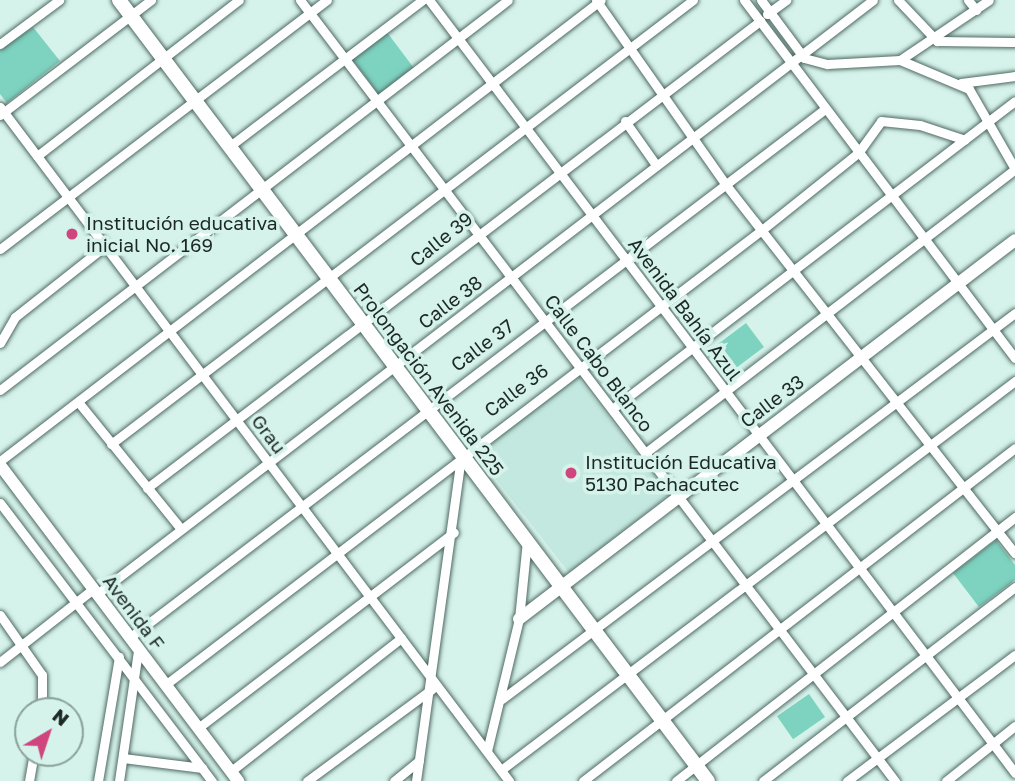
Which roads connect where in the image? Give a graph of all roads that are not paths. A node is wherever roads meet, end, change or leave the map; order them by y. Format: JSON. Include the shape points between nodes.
{"nodes":[{"id":1,"x":59,"y":0,"type":"edge"},
{"id":2,"x":119,"y":0,"type":"edge"},
{"id":3,"x":151,"y":0,"type":"edge"},
{"id":4,"x":239,"y":0,"type":"edge"},
{"id":5,"x":300,"y":0,"type":"edge"},
{"id":6,"x":327,"y":0,"type":"edge"},
{"id":7,"x":422,"y":0,"type":"edge"},
{"id":8,"x":429,"y":0,"type":"edge"},
{"id":9,"x":508,"y":0,"type":"edge"},
{"id":10,"x":693,"y":0,"type":"edge"},
{"id":11,"x":744,"y":0,"type":"edge"},
{"id":12,"x":761,"y":0,"type":"edge"},
{"id":13,"x":786,"y":0,"type":"edge"},
{"id":14,"x":873,"y":0,"type":"edge"},
{"id":15,"x":898,"y":0,"type":"edge"},
{"id":16,"x":968,"y":0,"type":"edge"},
{"id":17,"x":989,"y":0,"type":"edge"},
{"id":18,"x":598,"y":1,"type":"edge"},
{"id":19,"x":976,"y":10,"type":"junction"},
{"id":20,"x":310,"y":13,"type":"junction"},
{"id":21,"x":131,"y":16,"type":"junction"},
{"id":22,"x":764,"y":17,"type":"junction"},
{"id":23,"x":458,"y":38,"type":"junction"},
{"id":24,"x":937,"y":41,"type":"junction"},
{"id":25,"x":1015,"y":42,"type":"edge"},
{"id":26,"x":0,"y":44,"type":"edge"},
{"id":27,"x":630,"y":47,"type":"junction"},
{"id":28,"x":162,"y":57,"type":"junction"},
{"id":29,"x":344,"y":58,"type":"junction"},
{"id":30,"x":804,"y":58,"type":"junction"},
{"id":31,"x":900,"y":60,"type":"junction"},
{"id":32,"x":794,"y":66,"type":"junction"},
{"id":33,"x":1015,"y":76,"type":"edge"},
{"id":34,"x":961,"y":83,"type":"junction"},
{"id":35,"x":494,"y":84,"type":"junction"},
{"id":36,"x":663,"y":93,"type":"junction"},
{"id":37,"x":195,"y":101,"type":"junction"},
{"id":38,"x":376,"y":101,"type":"junction"},
{"id":39,"x":1015,"y":101,"type":"edge"},
{"id":40,"x":825,"y":109,"type":"junction"},
{"id":41,"x":1,"y":111,"type":"edge"},
{"id":42,"x":625,"y":121,"type":"junction"},
{"id":43,"x":985,"y":124,"type":"junction"},
{"id":44,"x":526,"y":126,"type":"junction"},
{"id":45,"x":694,"y":137,"type":"junction"},
{"id":46,"x":965,"y":140,"type":"junction"},
{"id":47,"x":230,"y":146,"type":"junction"},
{"id":48,"x":412,"y":147,"type":"junction"},
{"id":49,"x":858,"y":153,"type":"junction"},
{"id":50,"x":37,"y":156,"type":"junction"},
{"id":51,"x":656,"y":165,"type":"junction"},
{"id":52,"x":1015,"y":169,"type":"edge"},
{"id":53,"x":559,"y":170,"type":"junction"},
{"id":54,"x":726,"y":185,"type":"junction"},
{"id":55,"x":263,"y":188,"type":"junction"},
{"id":56,"x":444,"y":189,"type":"junction"},
{"id":57,"x":893,"y":197,"type":"junction"},
{"id":58,"x":68,"y":198,"type":"junction"},
{"id":59,"x":592,"y":214,"type":"junction"},
{"id":60,"x":763,"y":229,"type":"junction"},
{"id":61,"x":478,"y":232,"type":"junction"},
{"id":62,"x":297,"y":234,"type":"junction"},
{"id":63,"x":926,"y":240,"type":"junction"},
{"id":64,"x":1015,"y":240,"type":"edge"},
{"id":65,"x":105,"y":246,"type":"junction"},
{"id":66,"x":0,"y":249,"type":"edge"},
{"id":67,"x":625,"y":258,"type":"junction"},
{"id":68,"x":797,"y":270,"type":"junction"},
{"id":69,"x":512,"y":277,"type":"junction"},
{"id":70,"x":330,"y":279,"type":"junction"},
{"id":71,"x":958,"y":283,"type":"junction"},
{"id":72,"x":135,"y":286,"type":"junction"},
{"id":73,"x":659,"y":304,"type":"junction"},
{"id":74,"x":1015,"y":313,"type":"edge"},
{"id":75,"x":826,"y":314,"type":"junction"},
{"id":76,"x":544,"y":320,"type":"junction"},
{"id":77,"x":360,"y":321,"type":"junction"},
{"id":78,"x":993,"y":329,"type":"junction"},
{"id":79,"x":169,"y":331,"type":"junction"},
{"id":80,"x":0,"y":343,"type":"edge"},
{"id":81,"x":691,"y":349,"type":"junction"},
{"id":82,"x":862,"y":358,"type":"junction"},
{"id":83,"x":1015,"y":358,"type":"edge"},
{"id":84,"x":578,"y":365,"type":"junction"},
{"id":85,"x":395,"y":366,"type":"junction"},
{"id":86,"x":204,"y":374,"type":"junction"},
{"id":87,"x":1015,"y":381,"type":"edge"},
{"id":88,"x":0,"y":390,"type":"edge"},
{"id":89,"x":725,"y":392,"type":"junction"},
{"id":90,"x":899,"y":400,"type":"junction"},
{"id":91,"x":79,"y":403,"type":"junction"},
{"id":92,"x":427,"y":408,"type":"junction"},
{"id":93,"x":612,"y":409,"type":"junction"},
{"id":94,"x":236,"y":419,"type":"junction"},
{"id":95,"x":759,"y":436,"type":"junction"},
{"id":96,"x":932,"y":443,"type":"junction"},
{"id":97,"x":111,"y":444,"type":"junction"},
{"id":98,"x":1015,"y":447,"type":"edge"},
{"id":99,"x":461,"y":453,"type":"junction"},
{"id":100,"x":645,"y":453,"type":"junction"},
{"id":101,"x":268,"y":462,"type":"junction"},
{"id":102,"x":0,"y":463,"type":"edge"},
{"id":103,"x":793,"y":480,"type":"junction"},
{"id":104,"x":964,"y":485,"type":"junction"},
{"id":105,"x":147,"y":488,"type":"junction"},
{"id":106,"x":677,"y":496,"type":"junction"},
{"id":107,"x":0,"y":503,"type":"edge"},
{"id":108,"x":301,"y":505,"type":"junction"},
{"id":109,"x":1015,"y":517,"type":"edge"},
{"id":110,"x":826,"y":524,"type":"junction"},
{"id":111,"x":181,"y":529,"type":"junction"},
{"id":112,"x":998,"y":531,"type":"junction"},
{"id":113,"x":454,"y":532,"type":"junction"},
{"id":114,"x":527,"y":540,"type":"junction"},
{"id":115,"x":711,"y":542,"type":"junction"},
{"id":116,"x":336,"y":552,"type":"junction"},
{"id":117,"x":1015,"y":553,"type":"edge"},
{"id":118,"x":858,"y":566,"type":"junction"},
{"id":119,"x":745,"y":584,"type":"junction"},
{"id":120,"x":561,"y":586,"type":"junction"},
{"id":121,"x":1015,"y":587,"type":"edge"},
{"id":122,"x":95,"y":592,"type":"junction"},
{"id":123,"x":370,"y":596,"type":"junction"},
{"id":124,"x":76,"y":601,"type":"junction"},
{"id":125,"x":893,"y":612,"type":"junction"},
{"id":126,"x":0,"y":615,"type":"edge"},
{"id":127,"x":519,"y":619,"type":"junction"},
{"id":128,"x":778,"y":627,"type":"junction"},
{"id":129,"x":594,"y":630,"type":"junction"},
{"id":130,"x":129,"y":638,"type":"junction"},
{"id":131,"x":401,"y":638,"type":"junction"},
{"id":132,"x":22,"y":643,"type":"junction"},
{"id":133,"x":138,"y":650,"type":"junction"},
{"id":134,"x":926,"y":655,"type":"junction"},
{"id":135,"x":1015,"y":655,"type":"edge"},
{"id":136,"x":119,"y":657,"type":"junction"},
{"id":137,"x":0,"y":662,"type":"edge"},
{"id":138,"x":628,"y":674,"type":"junction"},
{"id":139,"x":814,"y":674,"type":"junction"},
{"id":140,"x":134,"y":677,"type":"junction"},
{"id":141,"x":432,"y":684,"type":"junction"},
{"id":142,"x":164,"y":685,"type":"junction"},
{"id":143,"x":42,"y":697,"type":"edge"},
{"id":144,"x":958,"y":698,"type":"junction"},
{"id":145,"x":502,"y":699,"type":"junction"},
{"id":146,"x":659,"y":716,"type":"junction"},
{"id":147,"x":847,"y":718,"type":"junction"},
{"id":148,"x":1015,"y":726,"type":"edge"},
{"id":149,"x":198,"y":728,"type":"junction"},
{"id":150,"x":993,"y":744,"type":"junction"},
{"id":151,"x":487,"y":751,"type":"junction"},
{"id":152,"x":124,"y":758,"type":"junction"},
{"id":153,"x":878,"y":758,"type":"junction"},
{"id":154,"x":419,"y":761,"type":"junction"},
{"id":155,"x":696,"y":765,"type":"junction"},
{"id":156,"x":202,"y":768,"type":"junction"},
{"id":157,"x":501,"y":770,"type":"junction"},
{"id":158,"x":1015,"y":773,"type":"edge"},
{"id":159,"x":235,"y":776,"type":"edge"},
{"id":160,"x":97,"y":781,"type":"edge"},
{"id":161,"x":119,"y":781,"type":"edge"},
{"id":162,"x":212,"y":781,"type":"edge"},
{"id":163,"x":307,"y":781,"type":"edge"},
{"id":164,"x":394,"y":781,"type":"edge"},
{"id":165,"x":416,"y":781,"type":"edge"},
{"id":166,"x":509,"y":781,"type":"edge"},
{"id":167,"x":583,"y":781,"type":"edge"},
{"id":168,"x":676,"y":781,"type":"edge"},
{"id":169,"x":708,"y":781,"type":"edge"},
{"id":170,"x":763,"y":781,"type":"edge"},
{"id":171,"x":848,"y":781,"type":"edge"},
{"id":172,"x":895,"y":781,"type":"edge"},
{"id":173,"x":946,"y":781,"type":"edge"}],
"edges":[{"from":1,"to":26,"type":"street"},
{"from":2,"to":21,"type":"main road","name":"Prolongación Avenida 225"},
{"from":3,"to":21,"type":"street"},
{"from":4,"to":28,"type":"street"},
{"from":5,"to":20,"type":"street","name":"Calle Cabo Blanco"},
{"from":6,"to":20,"type":"street"},
{"from":7,"to":29,"type":"street"},
{"from":8,"to":23,"type":"street","name":"Avenida Bahía Azul"},
{"from":9,"to":23,"type":"street"},
{"from":10,"to":27,"type":"street"},
{"from":11,"to":22,"type":"street"},
{"from":12,"to":22,"type":"street"},
{"from":13,"to":22,"type":"street","name":"Calle 39"},
{"from":14,"to":30,"type":"street","name":"Calle 38"},
{"from":15,"to":24,"type":"street"},
{"from":16,"to":19,"type":"street"},
{"from":17,"to":19,"type":"street"},
{"from":18,"to":27,"type":"street"},
{"from":18,"to":35,"type":"street"},
{"from":19,"to":24,"type":"street"},
{"from":20,"to":29,"type":"street","name":"Calle Cabo Blanco"},
{"from":20,"to":37,"type":"street"},
{"from":21,"to":28,"type":"main road","name":"Prolongación Avenida 225"},
{"from":21,"to":41,"type":"street"},
{"from":22,"to":30,"type":"street"},
{"from":22,"to":32,"type":"street"},
{"from":22,"to":36,"type":"street","name":"Calle 39"},
{"from":23,"to":35,"type":"street","name":"Avenida Bahía Azul"},
{"from":23,"to":38,"type":"street"},
{"from":24,"to":25,"type":"street"},
{"from":24,"to":31,"type":"street"},
{"from":27,"to":36,"type":"street"},
{"from":27,"to":44,"type":"street"},
{"from":28,"to":37,"type":"main road","name":"Prolongación Avenida 225"},
{"from":28,"to":50,"type":"street"},
{"from":29,"to":38,"type":"street","name":"Calle Cabo Blanco"},
{"from":29,"to":47,"type":"street"},
{"from":30,"to":31,"type":"street","via":[[827,64]]},
{"from":30,"to":32,"type":"street","name":"Calle 38"},
{"from":31,"to":34,"type":"street"},
{"from":32,"to":40,"type":"street"},
{"from":32,"to":45,"type":"street","name":"Calle 38"},
{"from":33,"to":34,"type":"street"},
{"from":34,"to":43,"type":"street"},
{"from":35,"to":44,"type":"street","name":"Avenida Bahía Azul"},
{"from":35,"to":48,"type":"street"},
{"from":36,"to":42,"type":"street","name":"Calle 39"},
{"from":36,"to":45,"type":"street"},
{"from":37,"to":47,"type":"main road","name":"Prolongación Avenida 225"},
{"from":37,"to":58,"type":"street"},
{"from":38,"to":48,"type":"street","name":"Calle Cabo Blanco"},
{"from":38,"to":55,"type":"street"},
{"from":39,"to":43,"type":"street"},
{"from":40,"to":49,"type":"street"},
{"from":40,"to":54,"type":"street","name":"Calle 37"},
{"from":41,"to":50,"type":"street","name":"Grau"},
{"from":42,"to":51,"type":"street"},
{"from":42,"to":53,"type":"street","name":"Calle 39"},
{"from":43,"to":46,"type":"street"},
{"from":43,"to":52,"type":"street"},
{"from":44,"to":53,"type":"street","name":"Avenida Bahía Azul"},
{"from":44,"to":56,"type":"street"},
{"from":45,"to":51,"type":"street","name":"Calle 38"},
{"from":45,"to":54,"type":"street"},
{"from":46,"to":49,"type":"street","name":"Calle 36","via":[[920,125],[881,121]]},
{"from":46,"to":57,"type":"street"},
{"from":47,"to":55,"type":"main road","name":"Prolongación Avenida 225"},
{"from":48,"to":56,"type":"street","name":"Calle Cabo Blanco"},
{"from":48,"to":62,"type":"street"},
{"from":49,"to":57,"type":"street"},
{"from":49,"to":60,"type":"street","name":"Calle 36"},
{"from":50,"to":58,"type":"street","name":"Grau"},
{"from":51,"to":59,"type":"street","name":"Calle 38"},
{"from":52,"to":63,"type":"street"},
{"from":53,"to":59,"type":"street","name":"Avenida Bahía Azul"},
{"from":53,"to":61,"type":"street","name":"Calle 39"},
{"from":54,"to":60,"type":"street"},
{"from":54,"to":67,"type":"street","name":"Calle 37"},
{"from":55,"to":62,"type":"main road","name":"Prolongación Avenida 225"},
{"from":55,"to":72,"type":"street"},
{"from":56,"to":61,"type":"street","name":"Calle Cabo Blanco"},
{"from":56,"to":70,"type":"street"},
{"from":57,"to":63,"type":"street"},
{"from":57,"to":68,"type":"street"},
{"from":58,"to":65,"type":"street","name":"Grau"},
{"from":58,"to":66,"type":"street"},
{"from":59,"to":67,"type":"street","name":"Avenida Bahía Azul"},
{"from":59,"to":69,"type":"street","name":"Calle 38"},
{"from":60,"to":68,"type":"street"},
{"from":60,"to":73,"type":"street","name":"Calle 36"},
{"from":61,"to":69,"type":"street","name":"Calle Cabo Blanco"},
{"from":61,"to":77,"type":"street","name":"Calle 39"},
{"from":62,"to":70,"type":"main road","name":"Prolongación Avenida 225"},
{"from":62,"to":79,"type":"street"},
{"from":63,"to":71,"type":"street"},
{"from":63,"to":75,"type":"street"},
{"from":64,"to":71,"type":"street","name":"Calle 33"},
{"from":65,"to":72,"type":"street","name":"Grau"},
{"from":65,"to":80,"type":"street","via":[[15,317]]},
{"from":67,"to":73,"type":"street","name":"Avenida Bahía Azul"},
{"from":67,"to":76,"type":"street","name":"Calle 37"},
{"from":68,"to":75,"type":"street"},
{"from":68,"to":81,"type":"street"},
{"from":69,"to":76,"type":"street","name":"Calle Cabo Blanco"},
{"from":69,"to":85,"type":"street","name":"Calle 38"},
{"from":70,"to":77,"type":"main road","name":"Prolongación Avenida 225"},
{"from":70,"to":86,"type":"street"},
{"from":71,"to":78,"type":"street"},
{"from":71,"to":82,"type":"street","name":"Calle 33"},
{"from":72,"to":79,"type":"street","name":"Grau"},
{"from":72,"to":88,"type":"street"},
{"from":73,"to":81,"type":"street","name":"Avenida Bahía Azul"},
{"from":73,"to":84,"type":"street","name":"Calle 36"},
{"from":74,"to":78,"type":"street"},
{"from":75,"to":82,"type":"street"},
{"from":75,"to":89,"type":"street"},
{"from":76,"to":84,"type":"street","name":"Calle Cabo Blanco"},
{"from":76,"to":92,"type":"street","name":"Calle 37"},
{"from":77,"to":85,"type":"main road","name":"Prolongación Avenida 225"},
{"from":77,"to":94,"type":"street","name":"Calle 39"},
{"from":78,"to":83,"type":"street"},
{"from":78,"to":90,"type":"street"},
{"from":79,"to":86,"type":"street","name":"Grau"},
{"from":79,"to":91,"type":"street"},
{"from":81,"to":89,"type":"street","name":"Avenida Bahía Azul"},
{"from":81,"to":93,"type":"street"},
{"from":82,"to":90,"type":"street"},
{"from":82,"to":95,"type":"street","name":"Calle 33"},
{"from":84,"to":93,"type":"street","name":"Calle Cabo Blanco"},
{"from":84,"to":99,"type":"street","name":"Calle 36"},
{"from":85,"to":92,"type":"main road","name":"Prolongación Avenida 225"},
{"from":85,"to":101,"type":"street","name":"Calle 38"},
{"from":86,"to":94,"type":"street","name":"Grau"},
{"from":86,"to":97,"type":"street"},
{"from":87,"to":96,"type":"street"},
{"from":89,"to":95,"type":"street","name":"Avenida Bahía Azul"},
{"from":89,"to":100,"type":"street"},
{"from":90,"to":96,"type":"street"},
{"from":90,"to":103,"type":"street"},
{"from":91,"to":97,"type":"street"},
{"from":91,"to":102,"type":"street"},
{"from":92,"to":99,"type":"main road","name":"Prolongación Avenida 225"},
{"from":92,"to":108,"type":"street","name":"Calle 37"},
{"from":93,"to":100,"type":"street","name":"Calle Cabo Blanco"},
{"from":94,"to":101,"type":"street","name":"Grau"},
{"from":94,"to":105,"type":"street","name":"Calle 39"},
{"from":95,"to":103,"type":"street","name":"Avenida Bahía Azul"},
{"from":95,"to":106,"type":"street","name":"Calle 33"},
{"from":96,"to":104,"type":"street"},
{"from":96,"to":110,"type":"street"},
{"from":97,"to":105,"type":"street"},
{"from":98,"to":104,"type":"street"},
{"from":99,"to":113,"type":"street"},
{"from":99,"to":114,"type":"main road","name":"Prolongación Avenida 225"},
{"from":99,"to":116,"type":"street","name":"Calle 36"},
{"from":100,"to":106,"type":"street","name":"Calle Cabo Blanco"},
{"from":101,"to":108,"type":"street","name":"Grau"},
{"from":101,"to":111,"type":"street","name":"Calle 38"},
{"from":102,"to":122,"type":"street","name":"Avenida F"},
{"from":103,"to":110,"type":"street","name":"Avenida Bahía Azul"},
{"from":103,"to":115,"type":"street"},
{"from":104,"to":112,"type":"street"},
{"from":104,"to":118,"type":"street"},
{"from":105,"to":111,"type":"street"},
{"from":106,"to":115,"type":"street","name":"Calle Cabo Blanco"},
{"from":106,"to":120,"type":"street","name":"Calle 33"},
{"from":107,"to":124,"type":"street"},
{"from":108,"to":116,"type":"street","name":"Grau"},
{"from":108,"to":130,"type":"street","name":"Calle 37"},
{"from":109,"to":112,"type":"street"},
{"from":110,"to":118,"type":"street","name":"Avenida Bahía Azul"},
{"from":110,"to":119,"type":"street"},
{"from":111,"to":122,"type":"street","name":"Calle 38"},
{"from":112,"to":117,"type":"street"},
{"from":112,"to":125,"type":"street"},
{"from":113,"to":123,"type":"street"},
{"from":113,"to":141,"type":"street"},
{"from":114,"to":120,"type":"main road","name":"Prolongación Avenida 225"},
{"from":114,"to":127,"type":"street"},
{"from":115,"to":119,"type":"street","name":"Calle Cabo Blanco"},
{"from":115,"to":129,"type":"street"},
{"from":116,"to":123,"type":"street","name":"Grau"},
{"from":116,"to":142,"type":"street","name":"Calle 36"},
{"from":118,"to":125,"type":"street","name":"Avenida Bahía Azul"},
{"from":118,"to":128,"type":"street"},
{"from":119,"to":128,"type":"street","name":"Calle Cabo Blanco"},
{"from":119,"to":138,"type":"street"},
{"from":120,"to":127,"type":"street","name":"Calle 33"},
{"from":120,"to":129,"type":"main road","name":"Prolongación Avenida 225"},
{"from":121,"to":134,"type":"street"},
{"from":122,"to":124,"type":"street","name":"Calle 38"},
{"from":122,"to":130,"type":"street","name":"Avenida F"},
{"from":123,"to":131,"type":"street","name":"Grau"},
{"from":123,"to":149,"type":"street"},
{"from":124,"to":132,"type":"street","name":"Calle 38"},
{"from":124,"to":136,"type":"street"},
{"from":125,"to":134,"type":"street","name":"Avenida Bahía Azul"},
{"from":125,"to":139,"type":"street"},
{"from":126,"to":132,"type":"street"},
{"from":127,"to":145,"type":"street"},
{"from":128,"to":139,"type":"street","name":"Calle Cabo Blanco"},
{"from":128,"to":146,"type":"street"},
{"from":129,"to":138,"type":"main road","name":"Prolongación Avenida 225"},
{"from":129,"to":145,"type":"street"},
{"from":130,"to":133,"type":"street","name":"Avenida F"},
{"from":131,"to":141,"type":"street","name":"Grau"},
{"from":131,"to":159,"type":"street"},
{"from":132,"to":137,"type":"street","name":"Calle 38"},
{"from":132,"to":143,"type":"street","via":[[42,675]]},
{"from":133,"to":140,"type":"street"},
{"from":133,"to":142,"type":"street","name":"Avenida F"},
{"from":134,"to":144,"type":"street","name":"Avenida Bahía Azul"},
{"from":134,"to":147,"type":"street"},
{"from":135,"to":144,"type":"street"},
{"from":136,"to":140,"type":"street"},
{"from":136,"to":160,"type":"street"},
{"from":138,"to":146,"type":"main road","name":"Prolongación Avenida 225"},
{"from":138,"to":157,"type":"street"},
{"from":139,"to":147,"type":"street","name":"Calle Cabo Blanco"},
{"from":139,"to":155,"type":"street"},
{"from":140,"to":152,"type":"street"},
{"from":140,"to":156,"type":"street"},
{"from":141,"to":151,"type":"street","name":"Grau"},
{"from":141,"to":154,"type":"street"},
{"from":141,"to":163,"type":"street"},
{"from":142,"to":149,"type":"street","name":"Avenida F"},
{"from":144,"to":150,"type":"street","name":"Avenida Bahía Azul"},
{"from":144,"to":153,"type":"street"},
{"from":145,"to":151,"type":"street"},
{"from":146,"to":155,"type":"main road","name":"Prolongación Avenida 225"},
{"from":146,"to":167,"type":"street"},
{"from":147,"to":153,"type":"street","name":"Calle Cabo Blanco"},
{"from":147,"to":170,"type":"street"},
{"from":148,"to":150,"type":"street"},
{"from":149,"to":159,"type":"street","name":"Avenida F"},
{"from":150,"to":158,"type":"street","name":"Avenida Bahía Azul"},
{"from":150,"to":173,"type":"street"},
{"from":151,"to":157,"type":"street","name":"Grau"},
{"from":152,"to":156,"type":"street"},
{"from":152,"to":161,"type":"street"},
{"from":153,"to":171,"type":"street"},
{"from":153,"to":172,"type":"street","name":"Calle Cabo Blanco"},
{"from":154,"to":164,"type":"street"},
{"from":154,"to":165,"type":"street"},
{"from":155,"to":168,"type":"street"},
{"from":155,"to":169,"type":"main road","name":"Prolongación Avenida 225"},
{"from":156,"to":162,"type":"street"},
{"from":157,"to":166,"type":"street","name":"Grau"}]}
